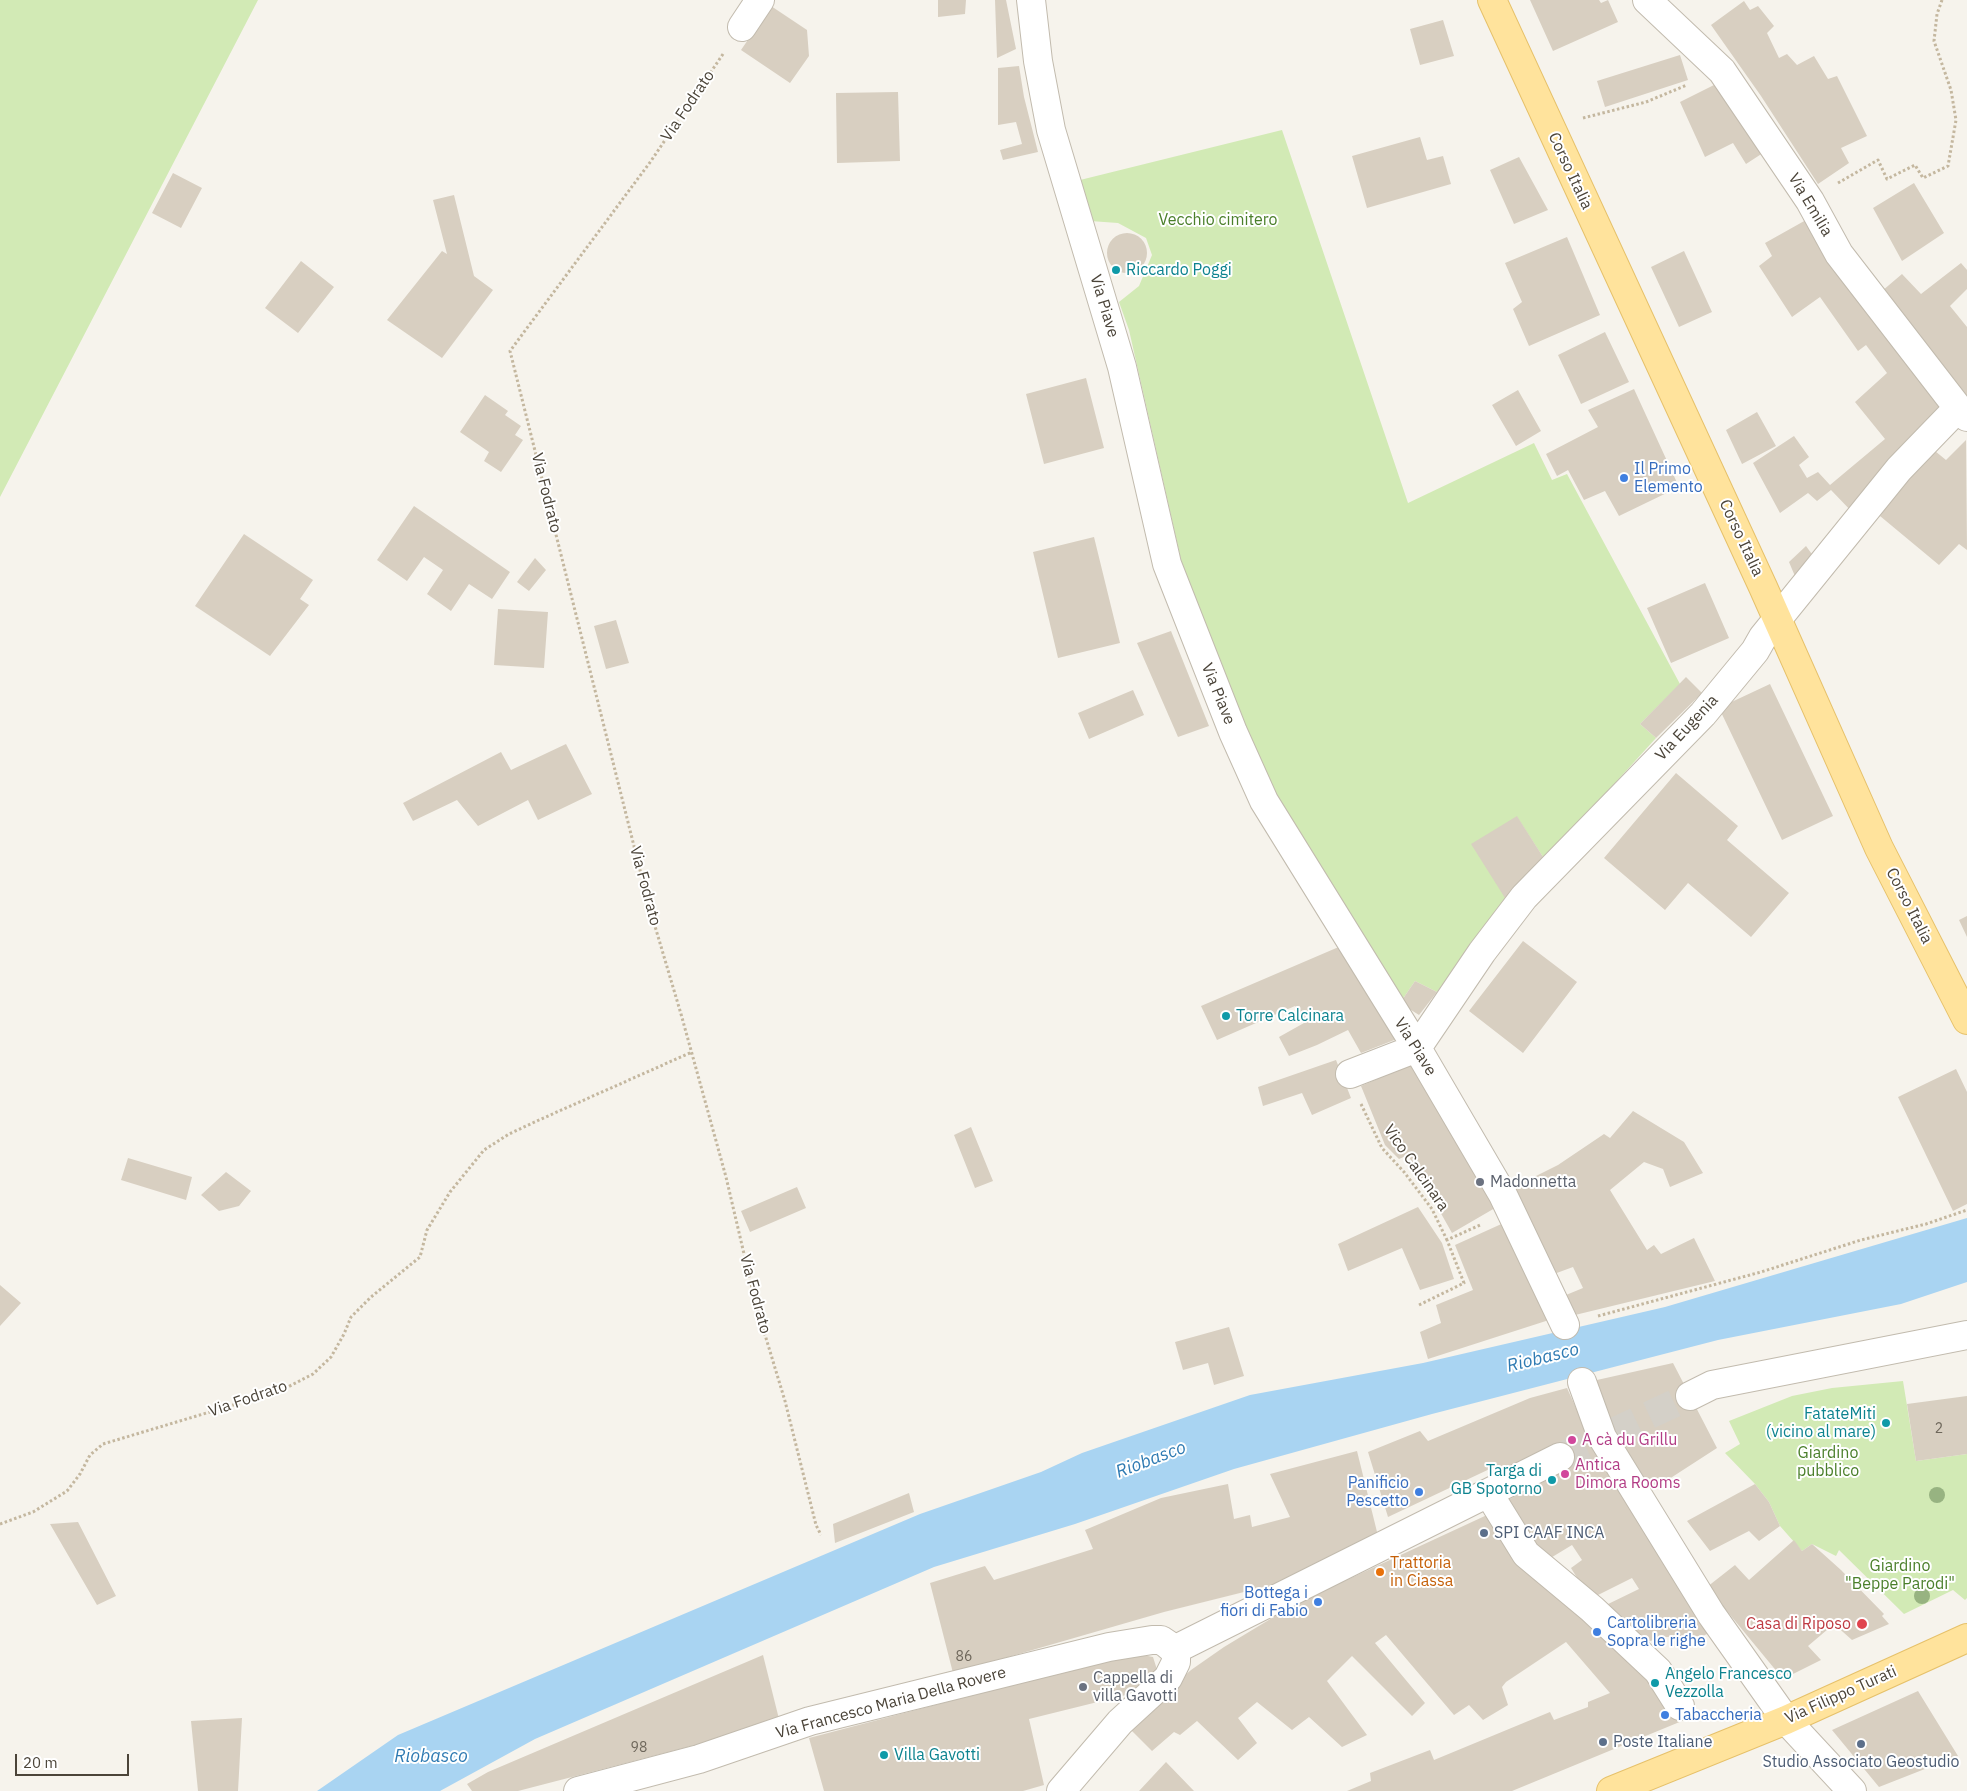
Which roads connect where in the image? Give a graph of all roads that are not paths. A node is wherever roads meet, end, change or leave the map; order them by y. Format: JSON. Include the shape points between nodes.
{"nodes":[{"id":1,"x":760,"y":0,"type":"edge"},
{"id":2,"x":1031,"y":0,"type":"edge"},
{"id":3,"x":1492,"y":0,"type":"edge"},
{"id":4,"x":1648,"y":0,"type":"edge"},
{"id":5,"x":742,"y":27,"type":"road end"},
{"id":6,"x":1962,"y":412,"type":"edge"},
{"id":7,"x":1778,"y":619,"type":"junction"},
{"id":8,"x":1967,"y":1020,"type":"edge"},
{"id":9,"x":1417,"y":1048,"type":"junction"},
{"id":10,"x":1350,"y":1074,"type":"road end"},
{"id":11,"x":1565,"y":1325,"type":"road end"},
{"id":12,"x":1967,"y":1336,"type":"edge"},
{"id":13,"x":1582,"y":1382,"type":"dead end"},
{"id":14,"x":1690,"y":1396,"type":"tunnel mouth"},
{"id":15,"x":1560,"y":1457,"type":"tunnel mouth"},
{"id":16,"x":1489,"y":1494,"type":"junction"},
{"id":17,"x":1965,"y":1637,"type":"edge"},
{"id":18,"x":1174,"y":1650,"type":"junction"},
{"id":19,"x":1680,"y":1706,"type":"dead end"},
{"id":20,"x":1786,"y":1720,"type":"junction"},
{"id":21,"x":578,"y":1791,"type":"edge"},
{"id":22,"x":1061,"y":1791,"type":"edge"},
{"id":23,"x":1611,"y":1791,"type":"edge"},
{"id":24,"x":1852,"y":1791,"type":"edge"}],
"edges":[{"from":1,"to":5,"type":"street"},
{"from":2,"to":9,"type":"street","name":"Via Piave","via":[[1051,130],[1122,367],[1167,564],[1233,732],[1264,801]]},
{"from":3,"to":7,"type":"main road","name":"Corso Italia"},
{"from":4,"to":6,"type":"street","name":"Via Emilia","via":[[1722,71],[1810,201],[1840,254]]},
{"from":6,"to":7,"type":"street","name":"Via Eugenia","via":[[1899,469]]},
{"from":7,"to":8,"type":"main road","name":"Corso Italia","via":[[1879,848]]},
{"from":7,"to":9,"type":"street","name":"Via Eugenia","via":[[1703,714],[1524,897]]},
{"from":9,"to":10,"type":"street"},
{"from":9,"to":11,"type":"street","name":"Via Piave","via":[[1503,1195]]},
{"from":12,"to":14,"type":"street","via":[[1712,1385]]},
{"from":13,"to":20,"type":"street","via":[[1602,1437],[1711,1614]]},
{"from":15,"to":16,"type":"street"},
{"from":16,"to":18,"type":"street"},
{"from":16,"to":19,"type":"street","via":[[1526,1554],[1592,1609],[1658,1671]]},
{"from":17,"to":20,"type":"main road","name":"Via Filippo Turati"},
{"from":18,"to":21,"type":"street","name":"Via Francesco Maria Della Rovere","via":[[1161,1640],[1109,1647],[810,1721],[699,1760]]},
{"from":18,"to":22,"type":"street","via":[[1176,1662],[1168,1678],[1120,1722]]},
{"from":20,"to":23,"type":"main road","name":"Via Filippo Turati"},
{"from":20,"to":24,"type":"street"}]}
